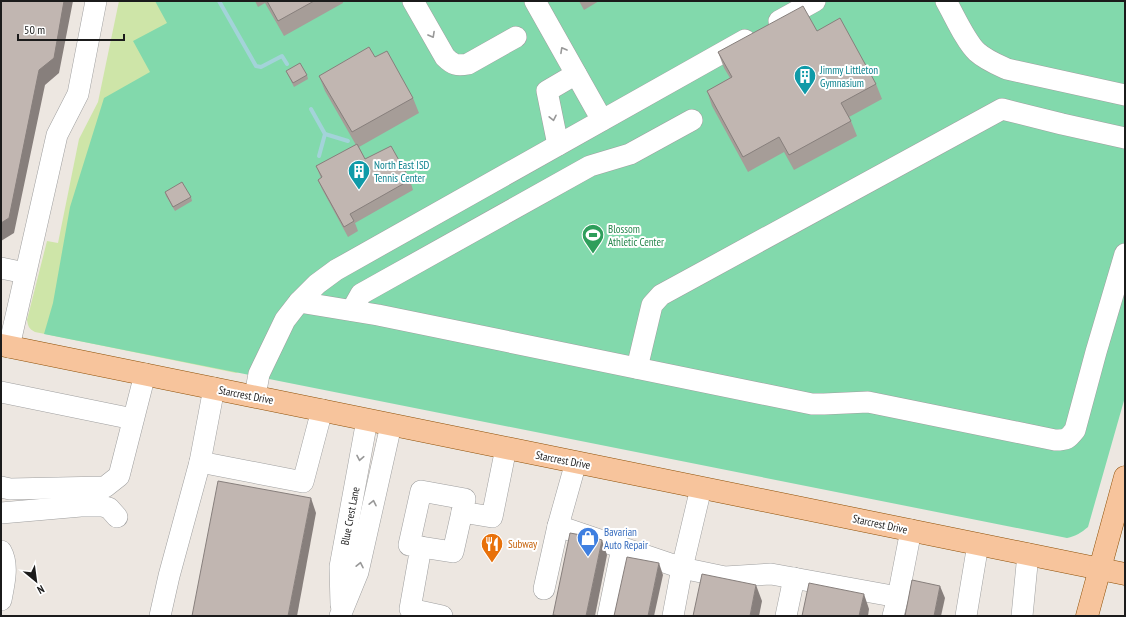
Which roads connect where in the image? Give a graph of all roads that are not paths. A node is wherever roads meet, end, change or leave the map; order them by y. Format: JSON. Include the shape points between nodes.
{"nodes":[{"id":1,"x":96,"y":1,"type":"edge"},
{"id":2,"x":413,"y":1,"type":"edge"},
{"id":3,"x":535,"y":1,"type":"edge"},
{"id":4,"x":815,"y":1,"type":"edge"},
{"id":5,"x":946,"y":1,"type":"edge"},
{"id":6,"x":516,"y":37,"type":"dead end"},
{"id":7,"x":576,"y":74,"type":"junction"},
{"id":8,"x":1125,"y":95,"type":"edge"},
{"id":9,"x":602,"y":120,"type":"junction"},
{"id":10,"x":692,"y":120,"type":"dead end"},
{"id":11,"x":1125,"y":138,"type":"edge"},
{"id":12,"x":558,"y":145,"type":"junction"},
{"id":13,"x":1125,"y":254,"type":"edge"},
{"id":14,"x":1,"y":268,"type":"edge"},
{"id":15,"x":25,"y":273,"type":"junction"},
{"id":16,"x":299,"y":302,"type":"junction"},
{"id":17,"x":352,"y":310,"type":"junction"},
{"id":18,"x":5,"y":346,"type":"edge"},
{"id":19,"x":637,"y":368,"type":"junction"},
{"id":20,"x":145,"y":374,"type":"junction"},
{"id":21,"x":214,"y":388,"type":"junction"},
{"id":22,"x":1,"y":392,"type":"edge"},
{"id":23,"x":255,"y":396,"type":"junction"},
{"id":24,"x":322,"y":410,"type":"junction"},
{"id":25,"x":133,"y":419,"type":"junction"},
{"id":26,"x":368,"y":420,"type":"junction"},
{"id":27,"x":391,"y":424,"type":"junction"},
{"id":28,"x":506,"y":448,"type":"junction"},
{"id":29,"x":200,"y":462,"type":"junction"},
{"id":30,"x":576,"y":462,"type":"junction"},
{"id":31,"x":1125,"y":477,"type":"edge"},
{"id":32,"x":1,"y":487,"type":"edge"},
{"id":33,"x":701,"y":488,"type":"junction"},
{"id":34,"x":462,"y":512,"type":"junction"},
{"id":35,"x":1,"y":513,"type":"edge"},
{"id":36,"x":118,"y":517,"type":"dead end"},
{"id":37,"x":558,"y":526,"type":"junction"},
{"id":38,"x":911,"y":530,"type":"junction"},
{"id":39,"x":978,"y":544,"type":"junction"},
{"id":40,"x":421,"y":547,"type":"junction"},
{"id":41,"x":622,"y":548,"type":"junction"},
{"id":42,"x":2,"y":552,"type":"edge"},
{"id":43,"x":1028,"y":554,"type":"junction"},
{"id":44,"x":682,"y":568,"type":"junction"},
{"id":45,"x":1099,"y":569,"type":"junction"},
{"id":46,"x":1125,"y":574,"type":"edge"},
{"id":47,"x":794,"y":578,"type":"junction"},
{"id":48,"x":544,"y":589,"type":"dead end"},
{"id":49,"x":1,"y":600,"type":"edge"},
{"id":50,"x":895,"y":606,"type":"edge"},
{"id":51,"x":341,"y":615,"type":"edge"},
{"id":52,"x":160,"y":616,"type":"edge"},
{"id":53,"x":442,"y":616,"type":"edge"},
{"id":54,"x":608,"y":616,"type":"edge"},
{"id":55,"x":673,"y":616,"type":"edge"},
{"id":56,"x":786,"y":616,"type":"edge"},
{"id":57,"x":966,"y":616,"type":"edge"},
{"id":58,"x":1022,"y":616,"type":"edge"},
{"id":59,"x":1087,"y":616,"type":"edge"}],
"edges":[{"from":1,"to":15,"type":"street","via":[[78,94],[57,135]]},
{"from":2,"to":6,"type":"street","one_way":true,"via":[[445,57],[459,66],[468,64]]},
{"from":7,"to":3,"type":"street","one_way":true},
{"from":4,"to":9,"type":"street"},
{"from":5,"to":8,"type":"street","via":[[972,45],[991,62],[1007,69]]},
{"from":7,"to":9,"type":"street"},
{"from":7,"to":12,"type":"street","one_way":true,"via":[[547,91]]},
{"from":9,"to":12,"type":"street"},
{"from":10,"to":17,"type":"street","via":[[630,154],[590,166],[361,294]]},
{"from":11,"to":19,"type":"street","via":[[1002,109],[661,295],[652,305]]},
{"from":12,"to":16,"type":"street","via":[[336,270]]},
{"from":13,"to":19,"type":"street","via":[[1075,430],[1064,440],[868,402],[812,404]]},
{"from":14,"to":15,"type":"street"},
{"from":15,"to":18,"type":"street"},
{"from":16,"to":17,"type":"street"},
{"from":16,"to":23,"type":"street","via":[[285,320],[259,374]]},
{"from":17,"to":19,"type":"street"},
{"from":18,"to":20,"type":"main road","name":"Starcrest Drive"},
{"from":20,"to":21,"type":"main road","name":"Starcrest Drive"},
{"from":20,"to":25,"type":"street"},
{"from":21,"to":23,"type":"main road","name":"Starcrest Drive"},
{"from":21,"to":29,"type":"street"},
{"from":22,"to":25,"type":"street"},
{"from":23,"to":24,"type":"main road","name":"Starcrest Drive"},
{"from":24,"to":26,"type":"main road","name":"Starcrest Drive"},
{"from":24,"to":29,"type":"street","via":[[303,482]]},
{"from":25,"to":32,"type":"street","via":[[118,476],[105,487]]},
{"from":26,"to":27,"type":"main road","name":"Starcrest Drive"},
{"from":26,"to":51,"type":"street","name":"Blue Crest Lane","one_way":true,"via":[[340,567]]},
{"from":27,"to":28,"type":"main road","name":"Starcrest Drive"},
{"from":51,"to":27,"type":"street","name":"Blue Crest Lane","one_way":true,"via":[[358,572]]},
{"from":28,"to":30,"type":"main road","name":"Starcrest Drive"},
{"from":28,"to":34,"type":"street","via":[[492,517]]},
{"from":29,"to":52,"type":"street"},
{"from":30,"to":33,"type":"main road","name":"Starcrest Drive"},
{"from":30,"to":37,"type":"street"},
{"from":31,"to":45,"type":"main road"},
{"from":33,"to":38,"type":"main road","name":"Starcrest Drive"},
{"from":33,"to":44,"type":"street"},
{"from":34,"to":40,"type":"street","via":[[453,552]]},
{"from":34,"to":40,"type":"street","via":[[465,499],[421,491],[409,545]]},
{"from":35,"to":36,"type":"street","via":[[102,506],[109,508]]},
{"from":37,"to":41,"type":"street"},
{"from":37,"to":48,"type":"street"},
{"from":38,"to":39,"type":"main road","name":"Starcrest Drive"},
{"from":38,"to":50,"type":"street"},
{"from":39,"to":43,"type":"main road","name":"Starcrest Drive"},
{"from":39,"to":57,"type":"street"},
{"from":40,"to":53,"type":"street","via":[[410,609]]},
{"from":41,"to":44,"type":"street"},
{"from":41,"to":54,"type":"street"},
{"from":42,"to":49,"type":"street","via":[[5,561],[5,583]]},
{"from":43,"to":45,"type":"main road","name":"Starcrest Drive"},
{"from":43,"to":58,"type":"street"},
{"from":44,"to":47,"type":"street","via":[[725,577],[771,574]]},
{"from":44,"to":55,"type":"street"},
{"from":45,"to":46,"type":"main road","name":"Starcrest Drive"},
{"from":45,"to":59,"type":"main road"},
{"from":47,"to":50,"type":"street"},
{"from":47,"to":56,"type":"street"}]}
